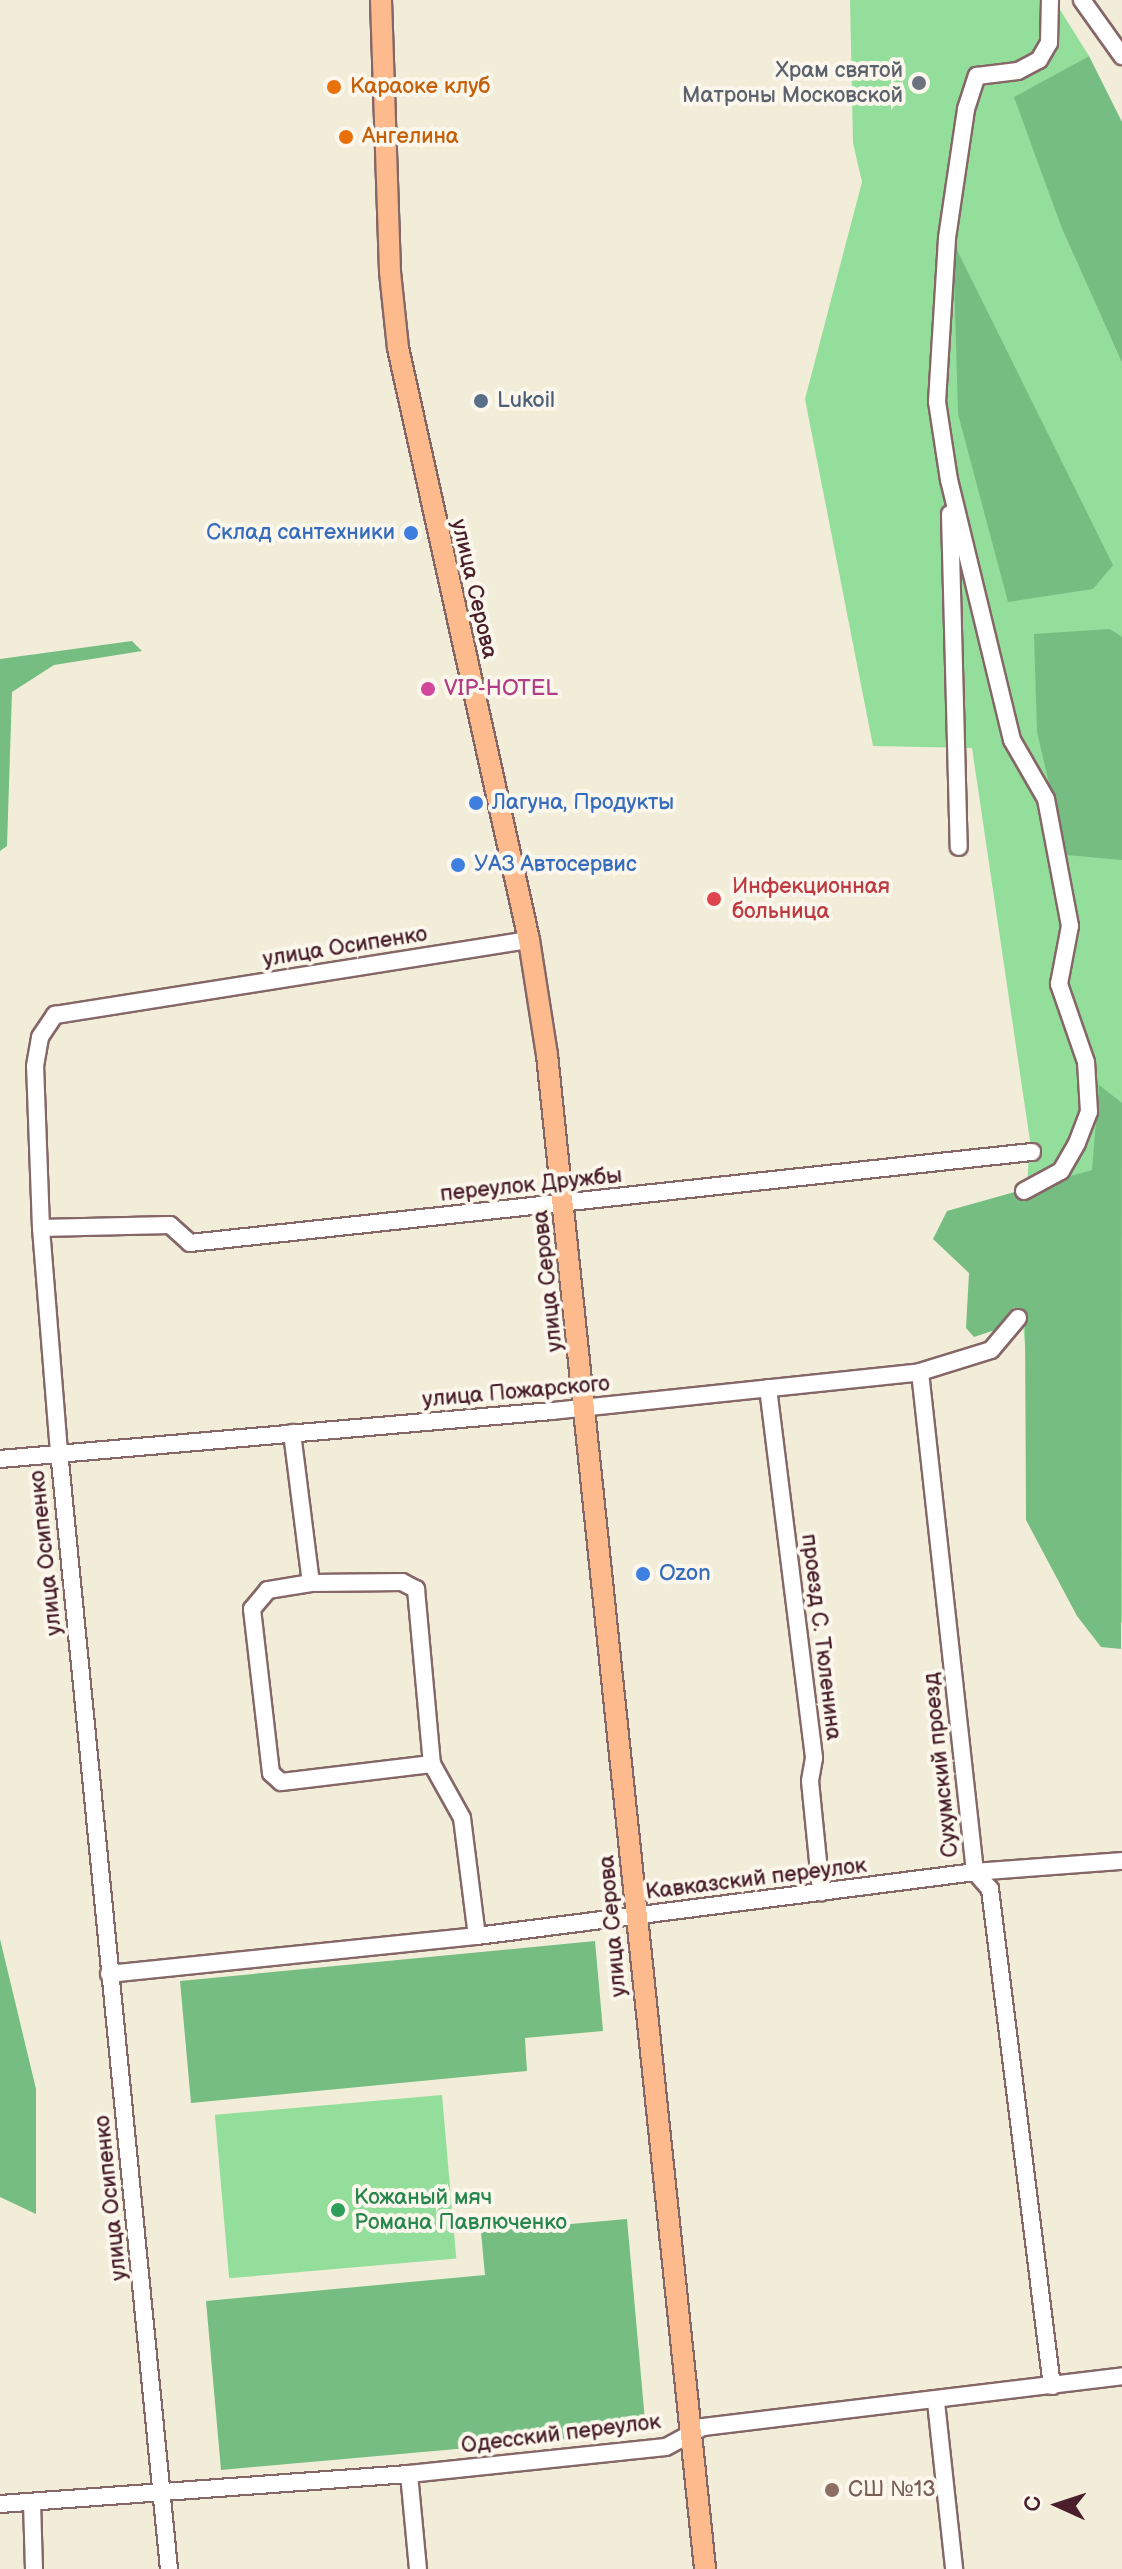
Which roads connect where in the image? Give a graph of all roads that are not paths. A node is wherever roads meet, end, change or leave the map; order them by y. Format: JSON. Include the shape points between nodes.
{"nodes":[{"id":1,"x":381,"y":0,"type":"edge"},
{"id":2,"x":1050,"y":0,"type":"edge"},
{"id":3,"x":1082,"y":0,"type":"edge"},
{"id":4,"x":1122,"y":56,"type":"edge"},
{"id":5,"x":949,"y":480,"type":"junction"},
{"id":6,"x":959,"y":847,"type":"dead end"},
{"id":7,"x":529,"y":940,"type":"junction"},
{"id":8,"x":1032,"y":1152,"type":"dead end"},
{"id":9,"x":1024,"y":1191,"type":"dead end"},
{"id":10,"x":564,"y":1203,"type":"junction"},
{"id":11,"x":41,"y":1228,"type":"junction"},
{"id":12,"x":1018,"y":1318,"type":"dead end"},
{"id":13,"x":920,"y":1372,"type":"junction"},
{"id":14,"x":768,"y":1388,"type":"junction"},
{"id":15,"x":585,"y":1408,"type":"junction"},
{"id":16,"x":292,"y":1433,"type":"junction"},
{"id":17,"x":59,"y":1452,"type":"junction"},
{"id":18,"x":0,"y":1459,"type":"edge"},
{"id":19,"x":311,"y":1583,"type":"junction"},
{"id":20,"x":432,"y":1764,"type":"junction"},
{"id":21,"x":1122,"y":1861,"type":"edge"},
{"id":22,"x":975,"y":1872,"type":"junction"},
{"id":23,"x":821,"y":1892,"type":"junction"},
{"id":24,"x":636,"y":1916,"type":"junction"},
{"id":25,"x":477,"y":1936,"type":"junction"},
{"id":26,"x":109,"y":1974,"type":"junction"},
{"id":27,"x":1122,"y":2376,"type":"edge"},
{"id":28,"x":1052,"y":2386,"type":"junction"},
{"id":29,"x":936,"y":2402,"type":"junction"},
{"id":30,"x":689,"y":2435,"type":"junction"},
{"id":31,"x":409,"y":2474,"type":"junction"},
{"id":32,"x":162,"y":2491,"type":"junction"},
{"id":33,"x":32,"y":2502,"type":"junction"},
{"id":34,"x":0,"y":2504,"type":"edge"},
{"id":35,"x":34,"y":2569,"type":"edge"},
{"id":36,"x":169,"y":2569,"type":"edge"},
{"id":37,"x":418,"y":2569,"type":"edge"},
{"id":38,"x":705,"y":2569,"type":"edge"},
{"id":39,"x":954,"y":2569,"type":"edge"}],
"edges":[{"from":1,"to":7,"type":"main road","name":"улица Серова","via":[[389,258],[398,348]]},
{"from":2,"to":5,"type":"street","via":[[1049,43],[1039,60],[1018,71],[977,76],[966,109],[940,313],[937,402]]},
{"from":3,"to":4,"type":"street"},
{"from":5,"to":6,"type":"street"},
{"from":5,"to":9,"type":"street","via":[[1012,740],[1046,799],[1070,926],[1059,984],[1086,1062],[1089,1112],[1077,1143],[1061,1171]]},
{"from":7,"to":10,"type":"main road","name":"улица Серова"},
{"from":7,"to":11,"type":"street","name":"улица Осипенко","via":[[55,1015],[40,1037],[35,1066]]},
{"from":8,"to":10,"type":"street","name":"переулок Дружбы"},
{"from":10,"to":11,"type":"street","name":"переулок Дружбы","via":[[190,1243],[170,1225]]},
{"from":10,"to":15,"type":"main road","name":"улица Серова"},
{"from":11,"to":17,"type":"street","name":"улица Осипенко"},
{"from":12,"to":13,"type":"street","name":"улица Пожарского","via":[[991,1350]]},
{"from":13,"to":14,"type":"street","name":"улица Пожарского"},
{"from":13,"to":22,"type":"street","name":"Сухумский проезд"},
{"from":14,"to":15,"type":"street","name":"улица Пожарского"},
{"from":14,"to":23,"type":"street","name":"проезд С. Тюленина","via":[[814,1758],[810,1781]]},
{"from":15,"to":16,"type":"street","name":"улица Пожарского"},
{"from":15,"to":24,"type":"main road","name":"улица Серова"},
{"from":16,"to":17,"type":"street","name":"улица Пожарского"},
{"from":16,"to":19,"type":"street"},
{"from":17,"to":18,"type":"street","name":"улица Пожарского"},
{"from":17,"to":26,"type":"street","name":"улица Осипенко"},
{"from":19,"to":20,"type":"street","via":[[402,1582],[416,1589]]},
{"from":19,"to":20,"type":"street","via":[[268,1590],[252,1609],[271,1773],[281,1782]]},
{"from":20,"to":25,"type":"street","via":[[462,1818]]},
{"from":21,"to":22,"type":"street","name":"Кавказский переулок"},
{"from":22,"to":23,"type":"street","name":"Кавказский переулок"},
{"from":22,"to":28,"type":"street","name":"Сухумский проезд","via":[[990,1889]]},
{"from":23,"to":24,"type":"street","name":"Кавказский переулок"},
{"from":24,"to":25,"type":"street","name":"Кавказский переулок"},
{"from":24,"to":30,"type":"main road","name":"улица Серова"},
{"from":25,"to":26,"type":"street","name":"Кавказский переулок"},
{"from":26,"to":32,"type":"street","name":"улица Осипенко"},
{"from":27,"to":28,"type":"street","name":"Одесский переулок"},
{"from":28,"to":29,"type":"street","name":"Одесский переулок"},
{"from":29,"to":30,"type":"street","name":"Одесский переулок","via":[[703,2427]]},
{"from":29,"to":39,"type":"street"},
{"from":30,"to":31,"type":"street","name":"Одесский переулок","via":[[666,2447]]},
{"from":30,"to":38,"type":"main road","name":"улица Серова"},
{"from":31,"to":32,"type":"street","name":"Одесский переулок"},
{"from":31,"to":37,"type":"street"},
{"from":32,"to":33,"type":"street","name":"Одесский переулок"},
{"from":32,"to":36,"type":"street","name":"улица Осипенко"},
{"from":33,"to":34,"type":"street","name":"Одесский переулок"},
{"from":33,"to":35,"type":"street"}]}
